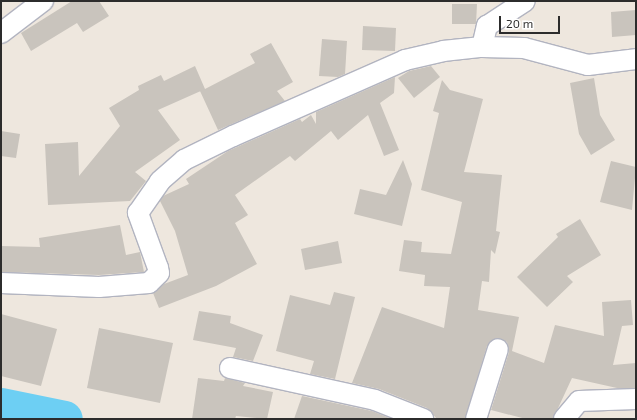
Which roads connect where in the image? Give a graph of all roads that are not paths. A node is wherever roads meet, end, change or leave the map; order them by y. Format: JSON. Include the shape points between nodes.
{"nodes":[{"id":1,"x":43,"y":1,"type":"edge"},
{"id":2,"x":525,"y":1,"type":"edge"},
{"id":3,"x":1,"y":33,"type":"edge"},
{"id":4,"x":482,"y":47,"type":"junction"},
{"id":5,"x":636,"y":59,"type":"edge"},
{"id":6,"x":1,"y":283,"type":"edge"},
{"id":7,"x":498,"y":349,"type":"dead end"},
{"id":8,"x":230,"y":368,"type":"dead end"},
{"id":9,"x":636,"y":399,"type":"edge"},
{"id":10,"x":423,"y":419,"type":"edge"},
{"id":11,"x":476,"y":419,"type":"edge"},
{"id":12,"x":564,"y":419,"type":"edge"}],
"edges":[{"from":1,"to":3,"type":"street"},
{"from":2,"to":4,"type":"street","via":[[486,26]]},
{"from":4,"to":5,"type":"street","via":[[524,48],[588,65]]},
{"from":4,"to":6,"type":"street","via":[[405,60],[184,160],[160,181],[138,213],[159,273],[149,283],[99,287]]},
{"from":7,"to":11,"type":"street"},
{"from":8,"to":10,"type":"street","via":[[375,400]]},
{"from":9,"to":12,"type":"street","via":[[578,401]]}]}
